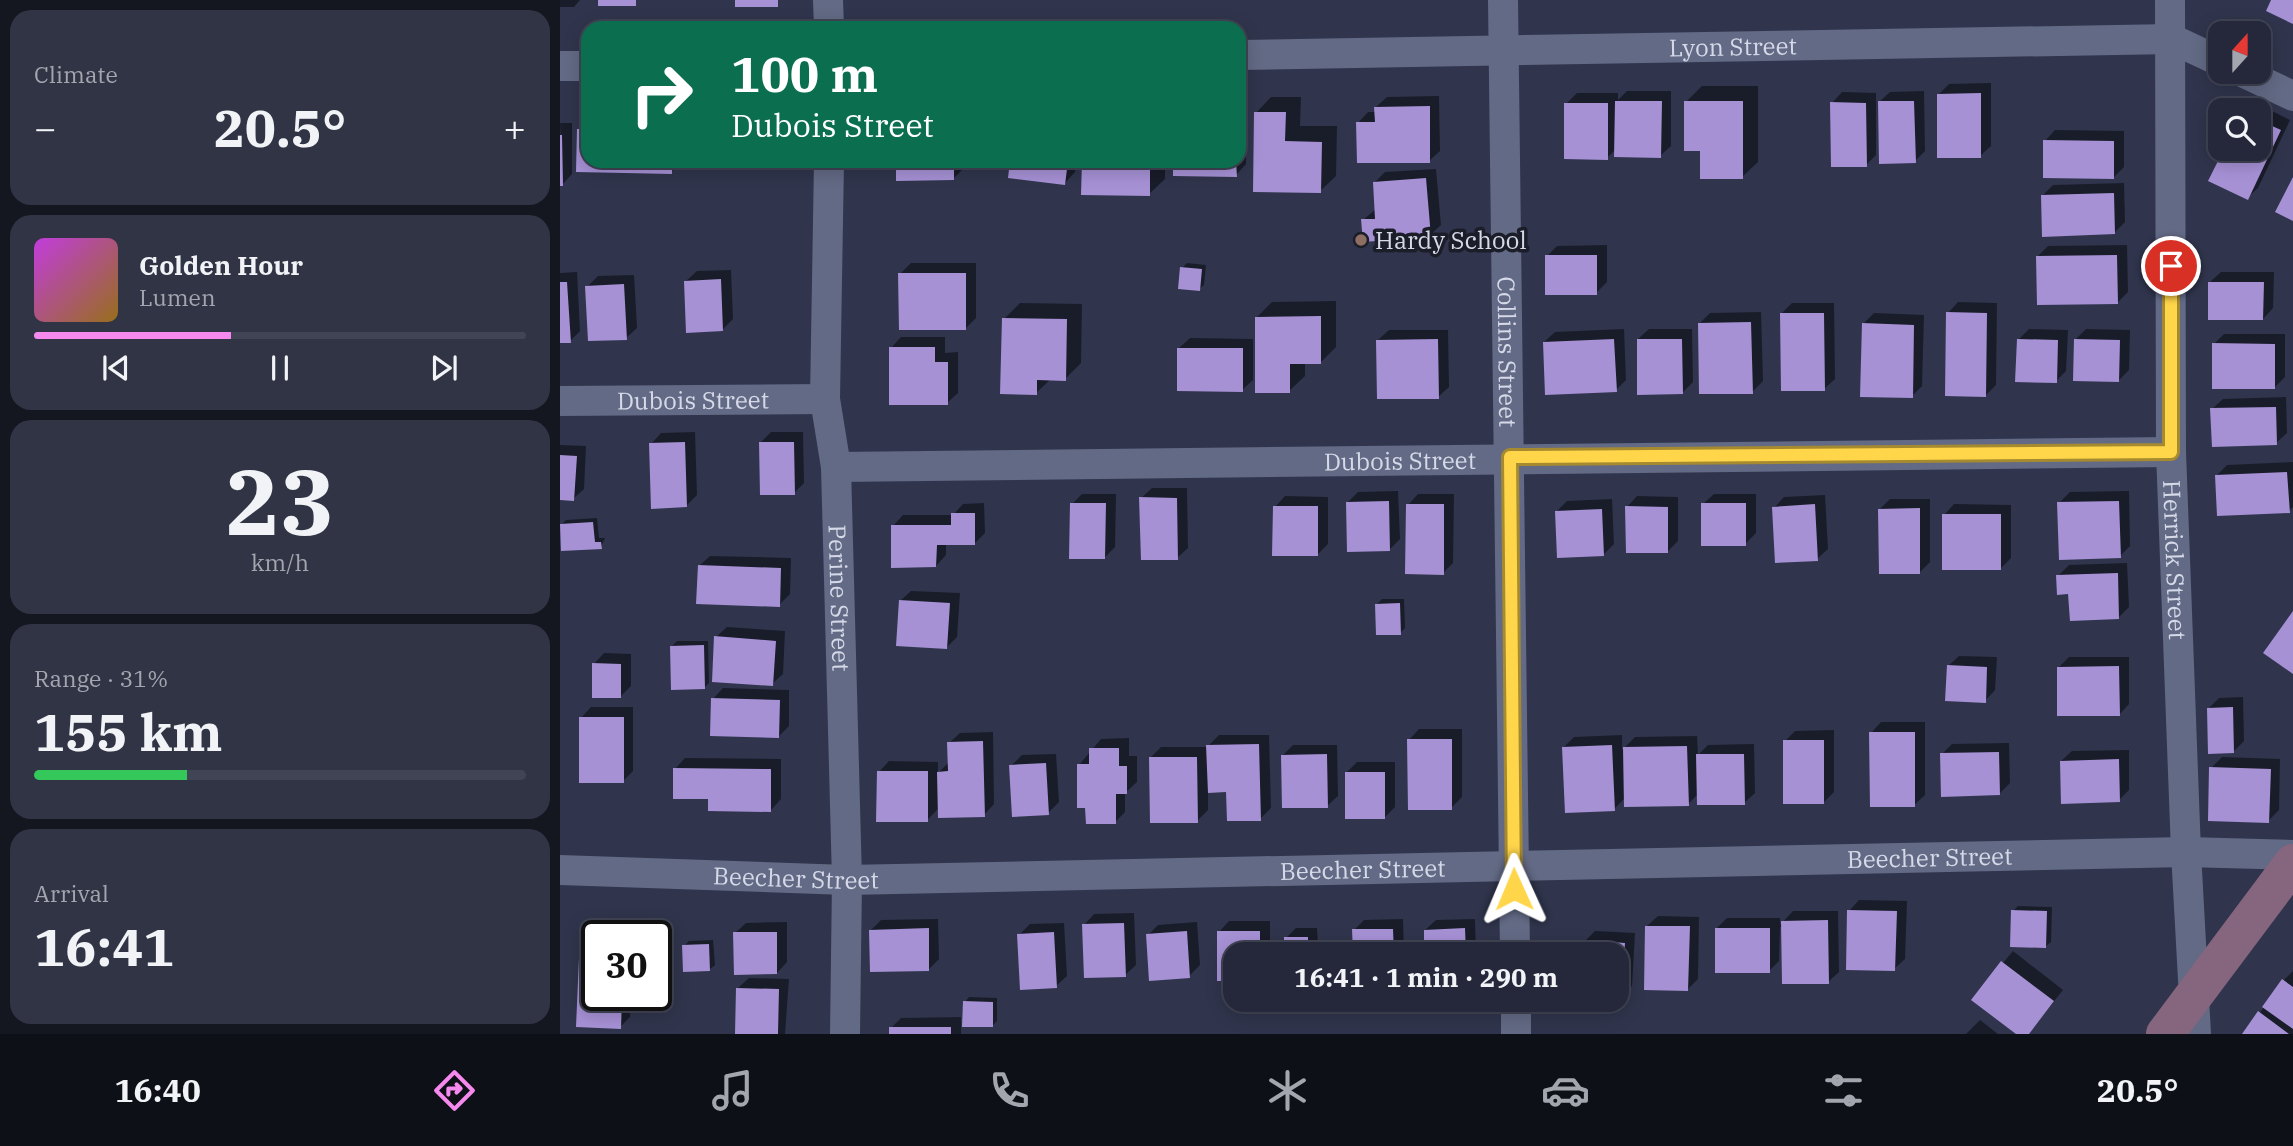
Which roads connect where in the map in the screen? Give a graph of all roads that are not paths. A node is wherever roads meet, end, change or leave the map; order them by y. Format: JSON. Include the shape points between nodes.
{"nodes":[{"id":1,"x":828,"y":0,"type":"edge"},
{"id":2,"x":1503,"y":0,"type":"edge"},
{"id":3,"x":2170,"y":0,"type":"edge"},
{"id":4,"x":829,"y":21,"type":"edge"},
{"id":5,"x":2172,"y":39,"type":"junction"},
{"id":6,"x":1503,"y":50,"type":"junction"},
{"id":7,"x":1246,"y":55,"type":"edge"},
{"id":8,"x":2208,"y":56,"type":"edge"},
{"id":9,"x":560,"y":66,"type":"edge"},
{"id":10,"x":581,"y":66,"type":"edge"},
{"id":11,"x":2268,"y":84,"type":"edge"},
{"id":12,"x":2293,"y":96,"type":"edge"},
{"id":13,"x":829,"y":168,"type":"edge"},
{"id":14,"x":825,"y":399,"type":"junction"},
{"id":15,"x":560,"y":401,"type":"edge"},
{"id":16,"x":2171,"y":452,"type":"junction"},
{"id":17,"x":1510,"y":457,"type":"junction"},
{"id":18,"x":836,"y":467,"type":"junction"},
{"id":19,"x":2186,"y":852,"type":"junction"},
{"id":20,"x":2293,"y":855,"type":"edge"},
{"id":21,"x":2293,"y":863,"type":"edge"},
{"id":22,"x":1514,"y":867,"type":"junction"},
{"id":23,"x":560,"y":870,"type":"edge"},
{"id":24,"x":847,"y":880,"type":"junction"},
{"id":25,"x":1515,"y":942,"type":"edge"},
{"id":26,"x":2196,"y":993,"type":"junction"},
{"id":27,"x":1516,"y":1012,"type":"edge"},
{"id":28,"x":845,"y":1034,"type":"edge"},
{"id":29,"x":1516,"y":1034,"type":"edge"},
{"id":30,"x":2165,"y":1034,"type":"edge"},
{"id":31,"x":2196,"y":1034,"type":"edge"}],
"edges":[{"from":1,"to":4,"type":"street"},
{"from":2,"to":6,"type":"street","name":"Collins Street"},
{"from":3,"to":5,"type":"street","name":"Herrick Street"},
{"from":5,"to":6,"type":"street","name":"Lyon Street"},
{"from":5,"to":8,"type":"street","name":"Lyon Street"},
{"from":5,"to":16,"type":"street","name":"Herrick Street"},
{"from":6,"to":7,"type":"street","name":"Lyon Street"},
{"from":6,"to":17,"type":"street","name":"Collins Street"},
{"from":9,"to":10,"type":"street"},
{"from":11,"to":12,"type":"street"},
{"from":13,"to":14,"type":"street","name":"Perine Street"},
{"from":14,"to":15,"type":"street","name":"Dubois Street"},
{"from":14,"to":18,"type":"street","name":"Perine Street"},
{"from":16,"to":17,"type":"street","name":"Dubois Street"},
{"from":16,"to":19,"type":"street","name":"Herrick Street"},
{"from":17,"to":18,"type":"street","name":"Dubois Street"},
{"from":17,"to":22,"type":"street","name":"Collins Street"},
{"from":18,"to":24,"type":"street","name":"Perine Street"},
{"from":19,"to":20,"type":"street","name":"Beecher Street"},
{"from":19,"to":22,"type":"street","name":"Beecher Street"},
{"from":19,"to":26,"type":"street","name":"Herrick Street"},
{"from":21,"to":26,"type":"main road"},
{"from":22,"to":24,"type":"street","name":"Beecher Street"},
{"from":22,"to":25,"type":"street","name":"Collins Street"},
{"from":23,"to":24,"type":"street","name":"Beecher Street"},
{"from":24,"to":28,"type":"street","name":"Perine Street"},
{"from":26,"to":30,"type":"main road"},
{"from":26,"to":31,"type":"street","name":"Herrick Street"},
{"from":27,"to":29,"type":"street"}]}
